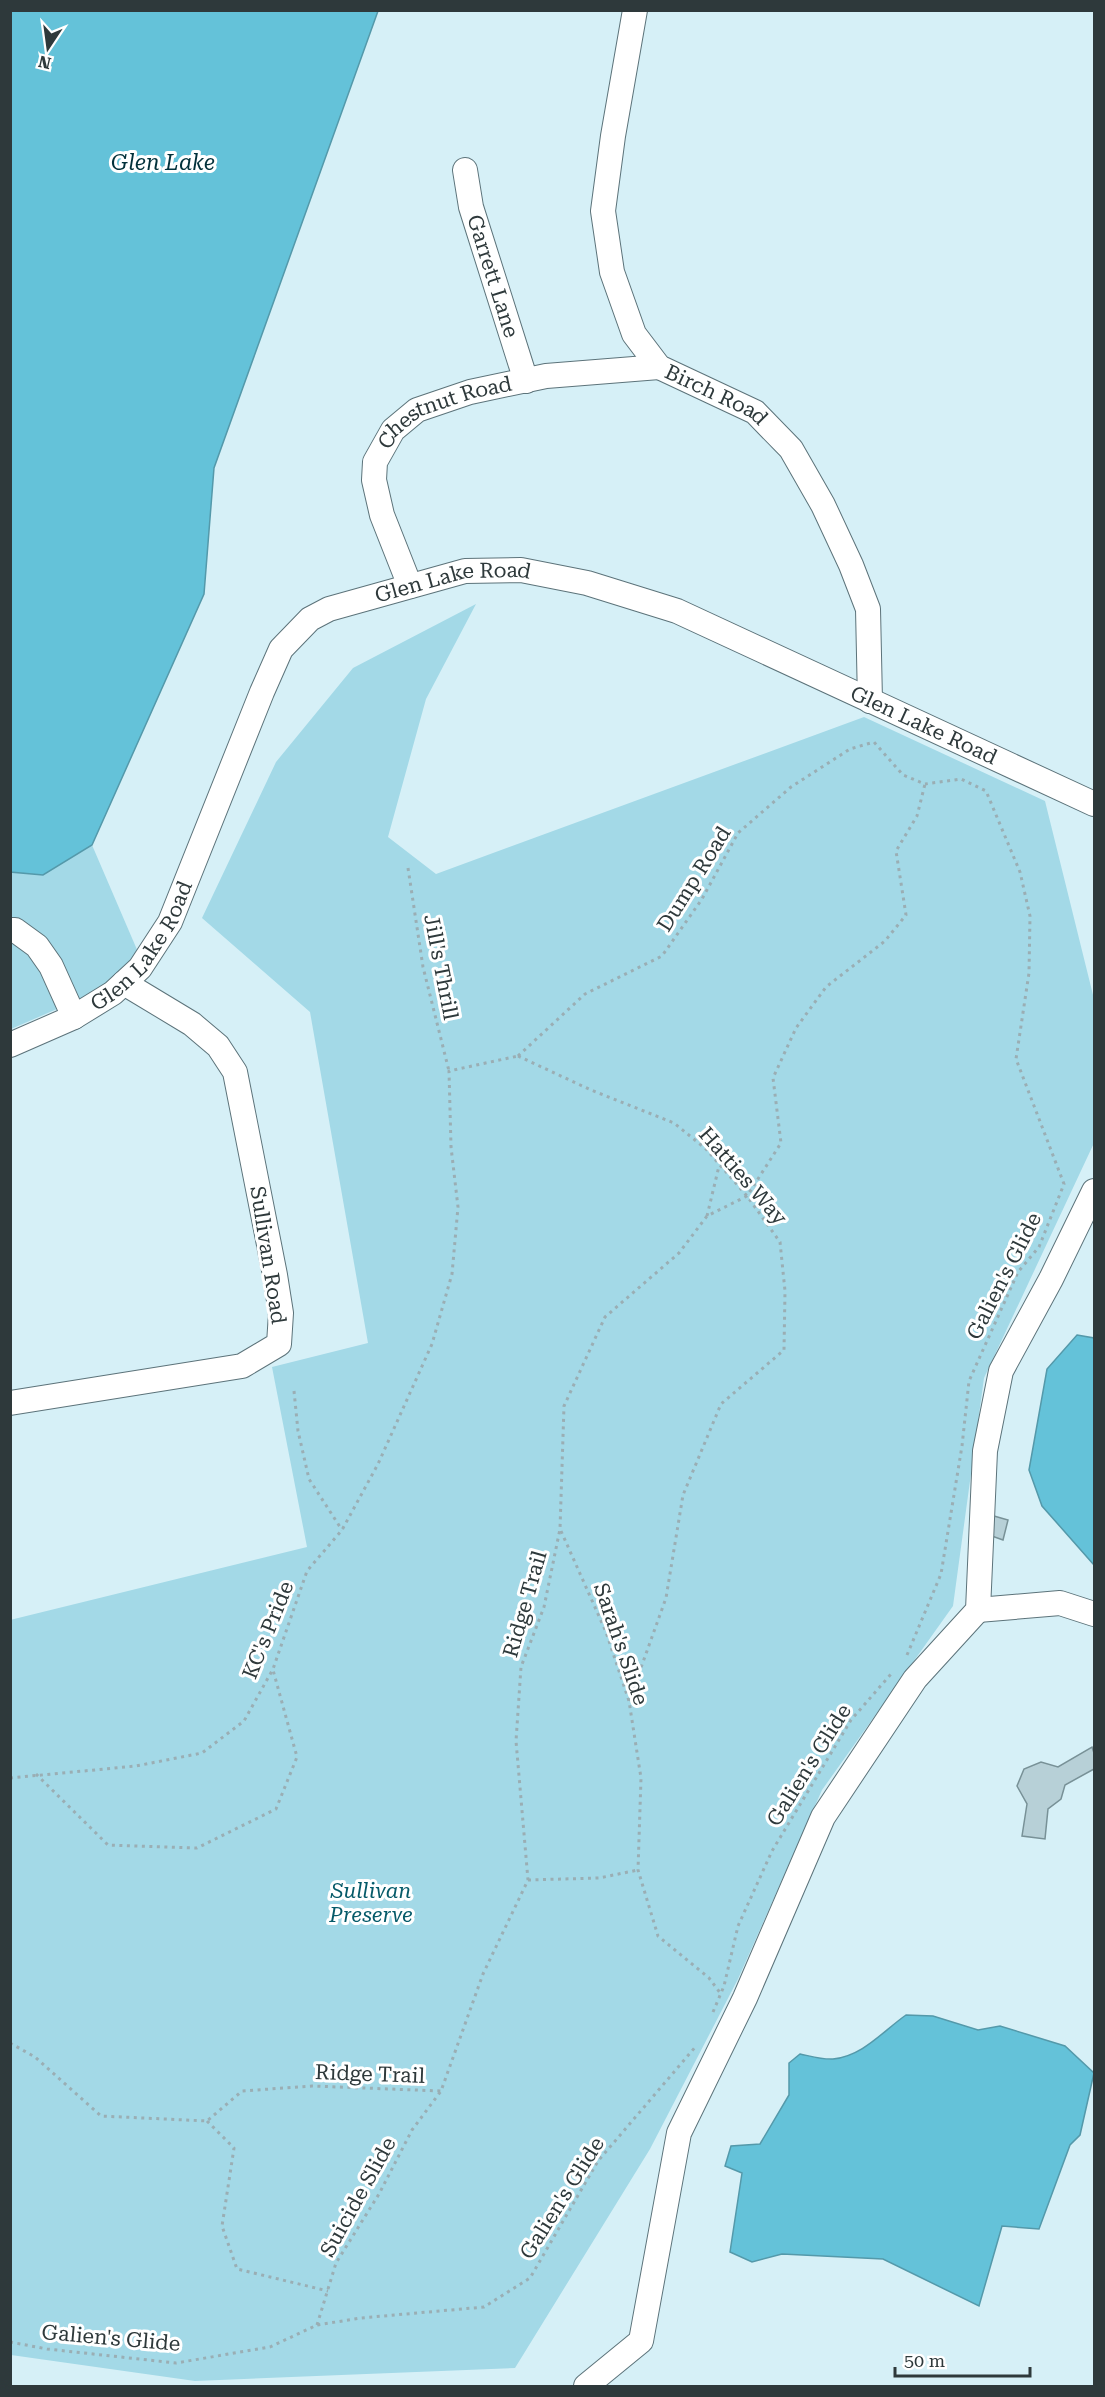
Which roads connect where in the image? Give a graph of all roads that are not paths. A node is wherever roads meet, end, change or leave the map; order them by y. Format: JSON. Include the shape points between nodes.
{"nodes":[{"id":1,"x":635,"y":10,"type":"edge"},
{"id":2,"x":465,"y":170,"type":"dead end"},
{"id":3,"x":659,"y":367,"type":"junction"},
{"id":4,"x":526,"y":381,"type":"junction"},
{"id":5,"x":410,"y":586,"type":"junction"},
{"id":6,"x":870,"y":701,"type":"junction"},
{"id":7,"x":1095,"y":804,"type":"edge"},
{"id":8,"x":10,"y":930,"type":"edge"},
{"id":9,"x":124,"y":983,"type":"junction"},
{"id":10,"x":74,"y":1017,"type":"junction"},
{"id":11,"x":10,"y":1045,"type":"edge"},
{"id":12,"x":1095,"y":1191,"type":"edge"},
{"id":13,"x":10,"y":1403,"type":"edge"},
{"id":14,"x":978,"y":1610,"type":"junction"},
{"id":15,"x":1095,"y":1614,"type":"edge"},
{"id":16,"x":585,"y":2386,"type":"edge"}],
"edges":[{"from":1,"to":3,"type":"street","name":"Birch Road","via":[[603,211],[612,272],[634,333]]},
{"from":2,"to":4,"type":"street","name":"Garrett Lane","via":[[471,207]]},
{"from":3,"to":4,"type":"street","name":"Chestnut Road"},
{"from":3,"to":6,"type":"street","name":"Birch Road","via":[[755,412],[791,449],[828,515],[868,609]]},
{"from":4,"to":5,"type":"street","name":"Chestnut Road","via":[[470,392],[417,410],[393,430],[375,462],[374,480],[382,515]]},
{"from":5,"to":6,"type":"street","name":"Glen Lake Road","via":[[465,571],[521,570],[587,583],[677,611]]},
{"from":5,"to":9,"type":"street","name":"Glen Lake Road","via":[[329,609],[310,619],[281,649],[170,922],[140,968]]},
{"from":6,"to":7,"type":"street","name":"Glen Lake Road"},
{"from":8,"to":10,"type":"street","via":[[37,945]]},
{"from":9,"to":10,"type":"street","name":"Glen Lake Road"},
{"from":9,"to":13,"type":"street","name":"Sullivan Road","via":[[192,1024],[218,1046],[235,1072],[275,1275],[281,1313],[279,1344],[243,1366]]},
{"from":10,"to":11,"type":"street","name":"Glen Lake Road"},
{"from":12,"to":14,"type":"street","via":[[1001,1371],[985,1451]]},
{"from":14,"to":15,"type":"street","via":[[1060,1603]]},
{"from":14,"to":16,"type":"street","via":[[915,1678],[823,1816],[745,1998],[679,2133],[641,2341]]}]}
